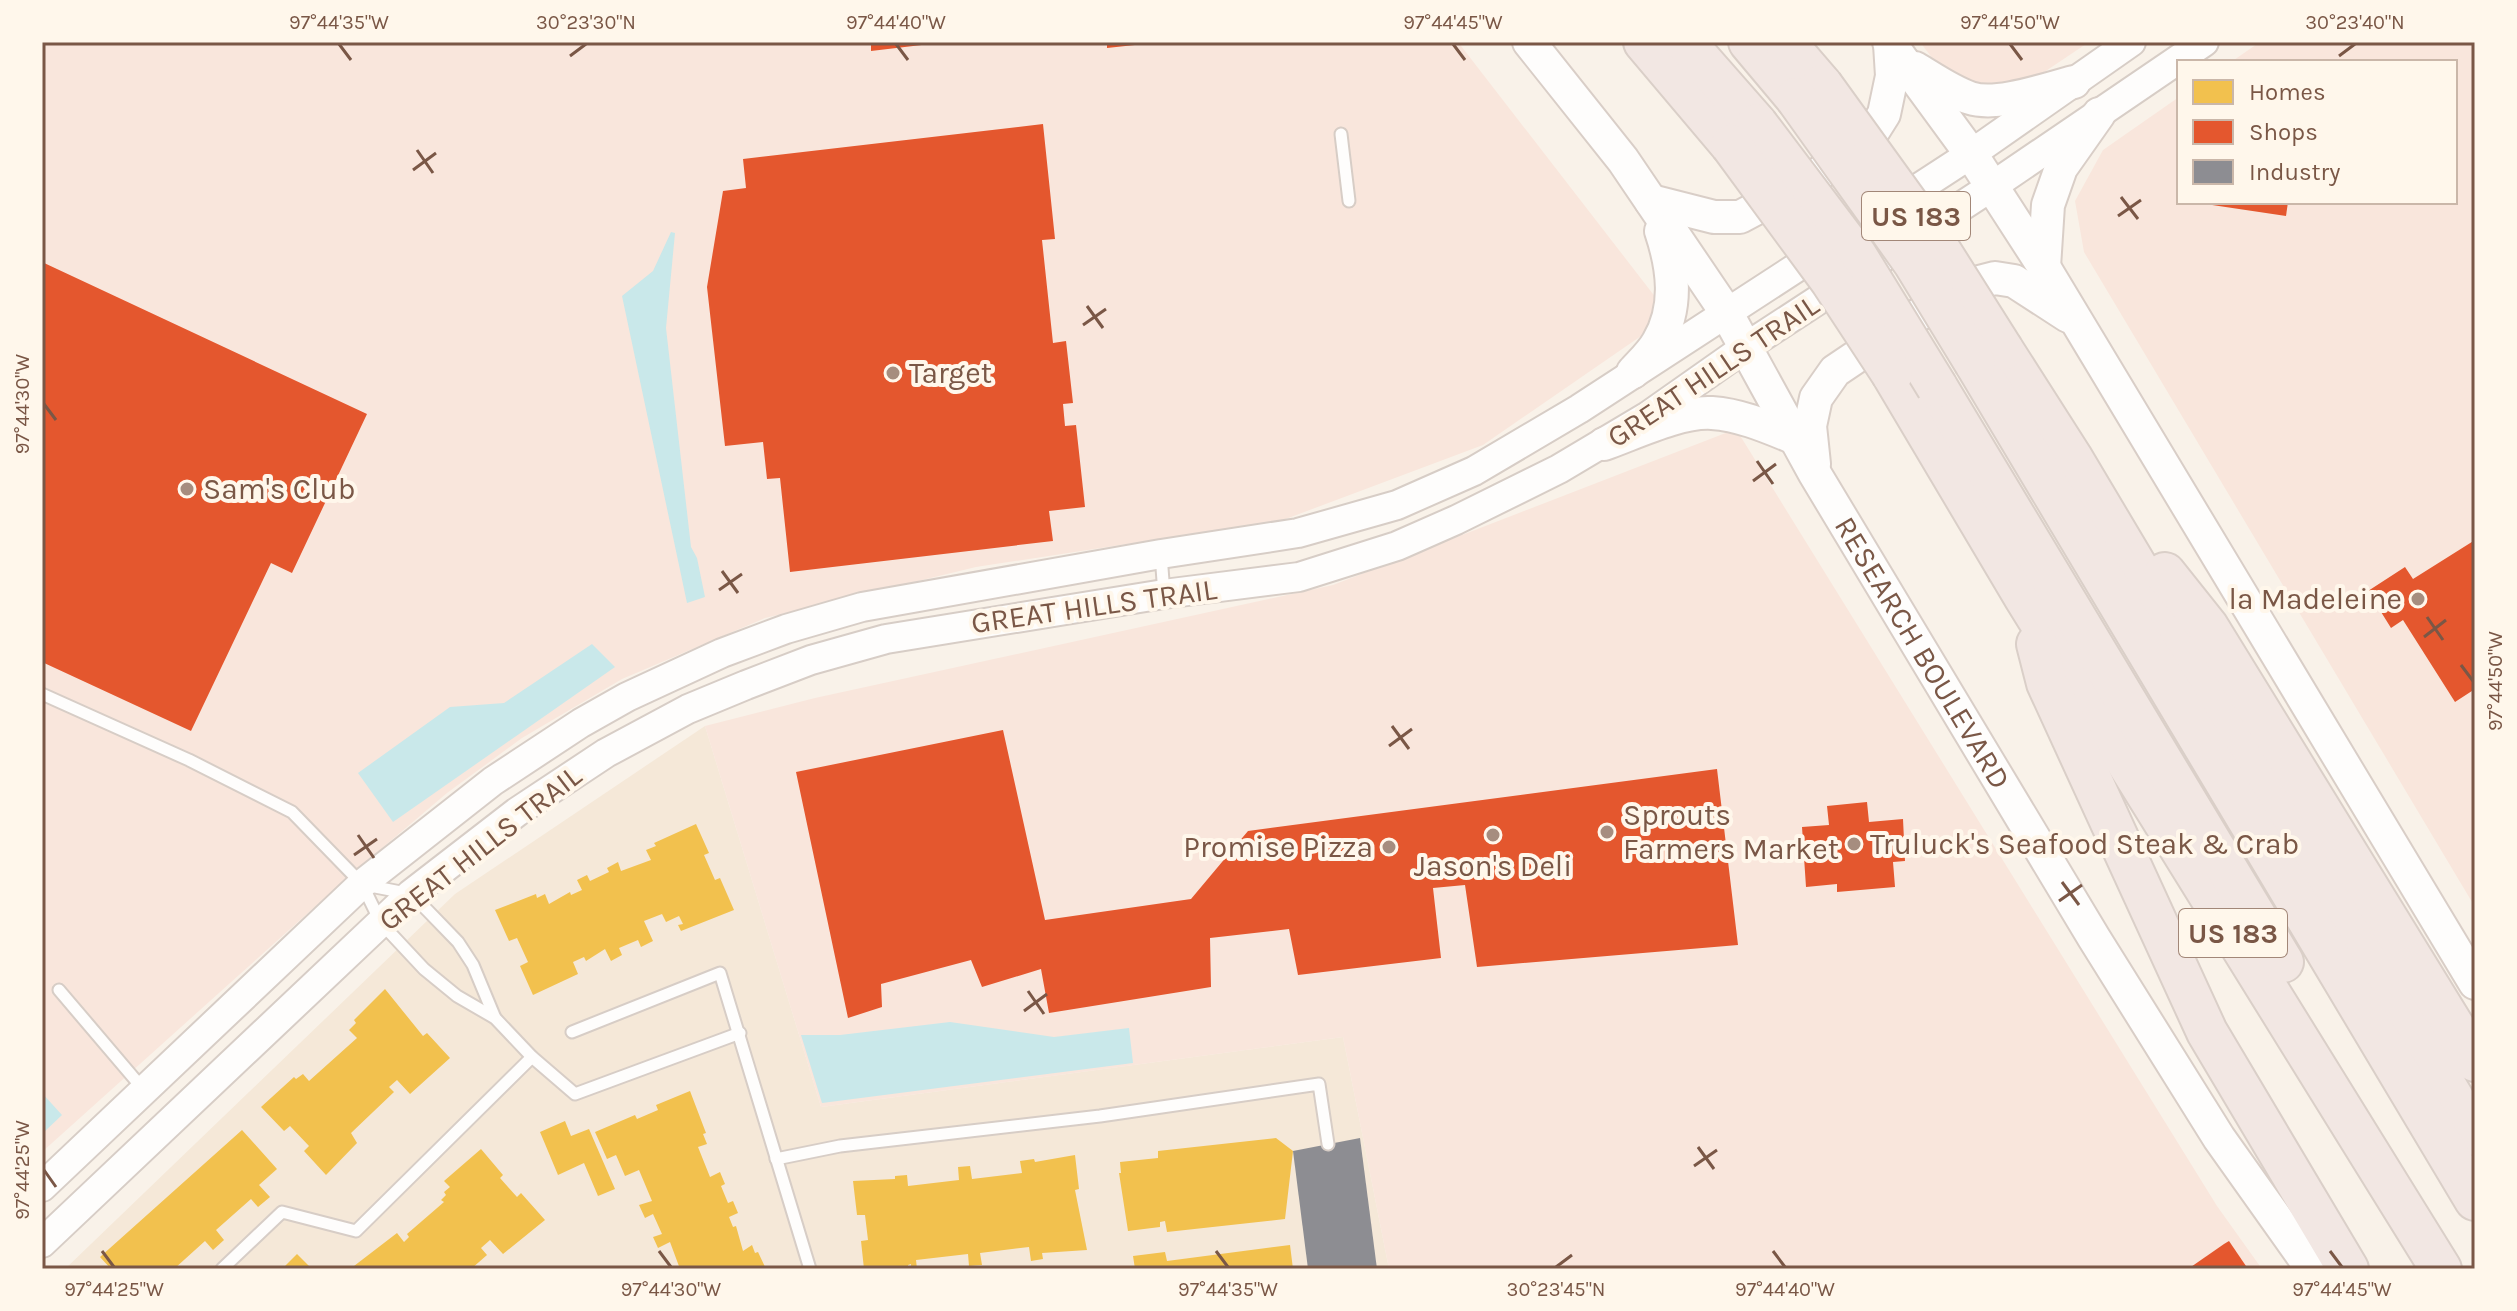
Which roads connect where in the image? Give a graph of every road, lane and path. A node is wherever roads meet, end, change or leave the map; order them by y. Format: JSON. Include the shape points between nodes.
{"nodes":[{"id":1,"x":1529,"y":42,"type":"edge"},
{"id":2,"x":1644,"y":42,"type":"edge"},
{"id":3,"x":1685,"y":42,"type":"edge"},
{"id":4,"x":1749,"y":42,"type":"edge"},
{"id":5,"x":1785,"y":42,"type":"edge"},
{"id":6,"x":2131,"y":42,"type":"edge"},
{"id":7,"x":2204,"y":42,"type":"edge"},
{"id":8,"x":1894,"y":49,"type":"edge"},
{"id":9,"x":2178,"y":60,"type":"edge"},
{"id":10,"x":2177,"y":61,"type":"edge"},
{"id":11,"x":2074,"y":82,"type":"junction"},
{"id":12,"x":1809,"y":92,"type":"junction"},
{"id":13,"x":2099,"y":114,"type":"junction"},
{"id":14,"x":1341,"y":134,"type":"dead end"},
{"id":15,"x":1744,"y":135,"type":"junction"},
{"id":16,"x":1971,"y":154,"type":"junction"},
{"id":17,"x":1991,"y":187,"type":"junction"},
{"id":18,"x":1349,"y":201,"type":"dead end"},
{"id":19,"x":1651,"y":201,"type":"junction"},
{"id":20,"x":2044,"y":267,"type":"junction"},
{"id":21,"x":1726,"y":312,"type":"junction"},
{"id":22,"x":2077,"y":322,"type":"junction"},
{"id":23,"x":1746,"y":347,"type":"junction"},
{"id":24,"x":1989,"y":357,"type":"junction"},
{"id":25,"x":1633,"y":372,"type":"junction"},
{"id":26,"x":1925,"y":397,"type":"junction"},
{"id":27,"x":1795,"y":438,"type":"junction"},
{"id":28,"x":1604,"y":444,"type":"junction"},
{"id":29,"x":2072,"y":458,"type":"junction"},
{"id":30,"x":1815,"y":474,"type":"junction"},
{"id":31,"x":1161,"y":554,"type":"junction"},
{"id":32,"x":1164,"y":594,"type":"junction"},
{"id":33,"x":2025,"y":598,"type":"junction"},
{"id":34,"x":42,"y":694,"type":"edge"},
{"id":35,"x":362,"y":884,"type":"junction"},
{"id":36,"x":411,"y":894,"type":"junction"},
{"id":37,"x":381,"y":923,"type":"junction"},
{"id":38,"x":2475,"y":983,"type":"edge"},
{"id":39,"x":59,"y":990,"type":"dead end"},
{"id":40,"x":495,"y":1018,"type":"junction"},
{"id":41,"x":572,"y":1032,"type":"dead end"},
{"id":42,"x":740,"y":1033,"type":"junction"},
{"id":43,"x":532,"y":1057,"type":"junction"},
{"id":44,"x":2475,"y":1061,"type":"edge"},
{"id":45,"x":144,"y":1090,"type":"junction"},
{"id":46,"x":2475,"y":1135,"type":"edge"},
{"id":47,"x":1328,"y":1144,"type":"dead end"},
{"id":48,"x":776,"y":1159,"type":"junction"},
{"id":49,"x":42,"y":1187,"type":"edge"},
{"id":50,"x":2475,"y":1200,"type":"edge"},
{"id":51,"x":42,"y":1243,"type":"edge"},
{"id":52,"x":222,"y":1269,"type":"edge"},
{"id":53,"x":810,"y":1269,"type":"edge"},
{"id":54,"x":2312,"y":1269,"type":"edge"},
{"id":55,"x":2348,"y":1269,"type":"edge"},
{"id":56,"x":2441,"y":1269,"type":"edge"},
{"id":57,"x":2468,"y":1269,"type":"edge"}],
"edges":[{"from":1,"to":19,"type":"main road","name":"RESEARCH BOULEVARD"},
{"from":2,"to":15,"type":"highway","number":"US 183"},
{"from":3,"to":15,"type":"highway"},
{"from":4,"to":12,"type":"highway"},
{"from":5,"to":12,"type":"highway","number":"US 183"},
{"from":6,"to":11,"type":"street","name":"GREAT HILLS TRAIL"},
{"from":7,"to":9,"type":"street","name":"GREAT HILLS TRAIL"},
{"from":8,"to":11,"type":"main road","via":[[1972,99],[2023,95]]},
{"from":8,"to":16,"type":"main road"},
{"from":8,"to":19,"type":"main road","via":[[1884,114],[1867,141],[1811,179],[1740,217],[1714,217]]},
{"from":10,"to":13,"type":"street","name":"GREAT HILLS TRAIL"},
{"from":11,"to":16,"type":"street","name":"GREAT HILLS TRAIL"},
{"from":12,"to":24,"type":"highway","number":"US 183","bridge":true,"via":[[1931,236]]},
{"from":13,"to":17,"type":"street","name":"GREAT HILLS TRAIL"},
{"from":13,"to":20,"type":"main road","via":[[2061,168],[2048,205]]},
{"from":14,"to":18,"type":"lane"},
{"from":15,"to":26,"type":"highway","number":"US 183","bridge":true,"via":[[1831,281]]},
{"from":16,"to":17,"type":"main road"},
{"from":16,"to":21,"type":"street","name":"GREAT HILLS TRAIL"},
{"from":17,"to":20,"type":"main road"},
{"from":17,"to":23,"type":"street","name":"GREAT HILLS TRAIL"},
{"from":19,"to":21,"type":"main road","name":"RESEARCH BOULEVARD"},
{"from":19,"to":25,"type":"main road","via":[[1671,263],[1673,287],[1658,342]]},
{"from":20,"to":22,"type":"main road"},
{"from":21,"to":23,"type":"main road","name":"RESEARCH BOULEVARD"},
{"from":21,"to":25,"type":"street","name":"GREAT HILLS TRAIL"},
{"from":22,"to":30,"type":"main road","via":[[2014,281],[1995,278],[1960,287],[1835,371],[1816,398],[1810,426]]},
{"from":22,"to":38,"type":"main road"},
{"from":23,"to":27,"type":"main road","name":"RESEARCH BOULEVARD"},
{"from":23,"to":28,"type":"street","name":"GREAT HILLS TRAIL"},
{"from":24,"to":29,"type":"highway","number":"US 183"},
{"from":24,"to":50,"type":"highway"},
{"from":25,"to":31,"type":"street","name":"GREAT HILLS TRAIL","via":[[1474,471],[1397,505],[1298,533]]},
{"from":26,"to":33,"type":"highway","number":"US 183"},
{"from":26,"to":57,"type":"highway"},
{"from":27,"to":28,"type":"main road","via":[[1740,417],[1709,413]]},
{"from":27,"to":30,"type":"main road","name":"RESEARCH BOULEVARD"},
{"from":28,"to":32,"type":"street","name":"GREAT HILLS TRAIL","via":[[1397,546],[1299,577]]},
{"from":29,"to":44,"type":"highway","via":[[2208,627]]},
{"from":29,"to":46,"type":"highway","number":"US 183"},
{"from":30,"to":54,"type":"main road","name":"RESEARCH BOULEVARD","via":[[2219,1138]]},
{"from":31,"to":32,"type":"lane"},
{"from":31,"to":35,"type":"street","name":"GREAT HILLS TRAIL","via":[[862,607],[722,653],[581,723],[493,781]]},
{"from":32,"to":36,"type":"street","name":"GREAT HILLS TRAIL","via":[[886,639],[746,685],[606,753],[517,812]]},
{"from":33,"to":55,"type":"highway","via":[[2047,683],[2207,1032]]},
{"from":33,"to":56,"type":"highway","number":"US 183"},
{"from":34,"to":35,"type":"lane","via":[[292,812]]},
{"from":35,"to":36,"type":"lane"},
{"from":35,"to":37,"type":"lane"},
{"from":35,"to":45,"type":"street","name":"GREAT HILLS TRAIL"},
{"from":36,"to":37,"type":"street","name":"GREAT HILLS TRAIL"},
{"from":36,"to":40,"type":"lane","via":[[458,942]]},
{"from":37,"to":40,"type":"lane","via":[[424,969]]},
{"from":37,"to":51,"type":"street","name":"GREAT HILLS TRAIL"},
{"from":39,"to":45,"type":"lane"},
{"from":40,"to":43,"type":"lane"},
{"from":41,"to":42,"type":"lane","via":[[720,973]]},
{"from":42,"to":43,"type":"lane","via":[[575,1094]]},
{"from":42,"to":48,"type":"lane"},
{"from":43,"to":52,"type":"lane","via":[[356,1231],[282,1212]]},
{"from":45,"to":49,"type":"street","name":"GREAT HILLS TRAIL"},
{"from":47,"to":48,"type":"lane","via":[[1319,1084],[840,1146]]},
{"from":48,"to":53,"type":"lane"}]}
